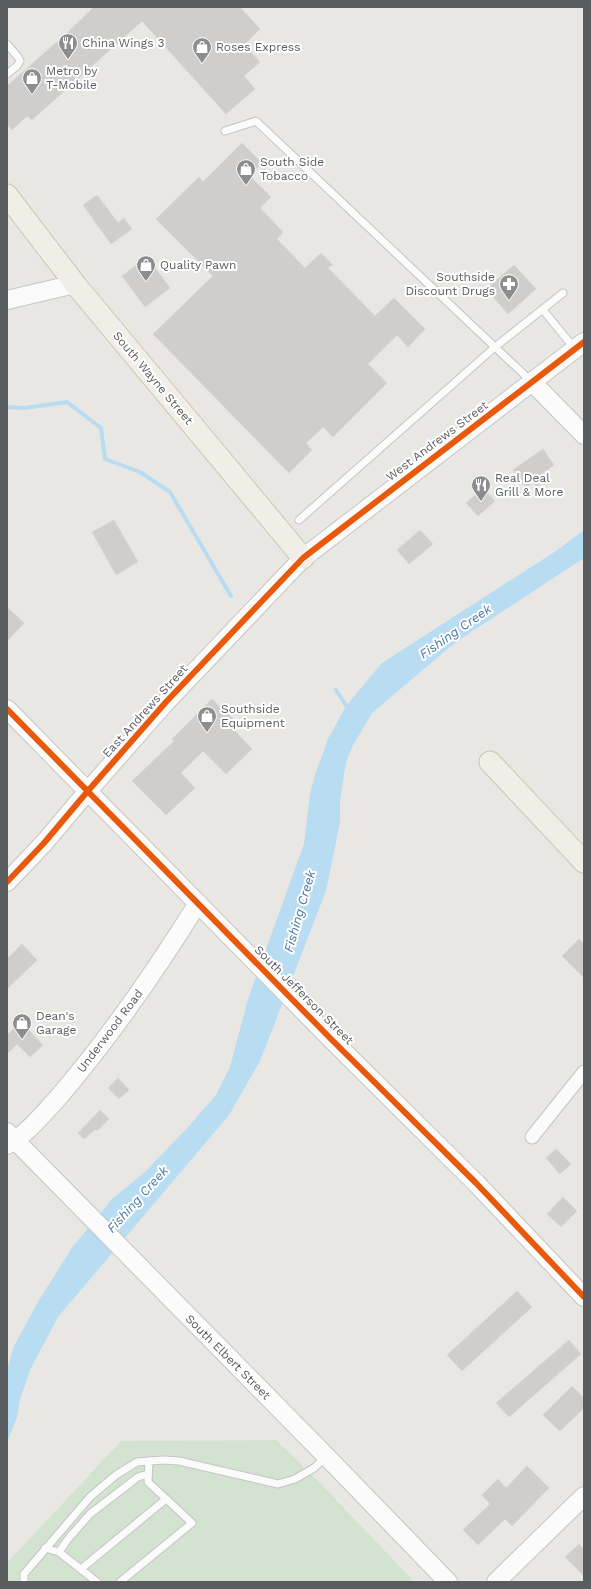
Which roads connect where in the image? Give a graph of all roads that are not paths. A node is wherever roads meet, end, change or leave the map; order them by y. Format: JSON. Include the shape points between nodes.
{"nodes":[{"id":1,"x":7,"y":44,"type":"edge"},
{"id":2,"x":7,"y":74,"type":"edge"},
{"id":3,"x":225,"y":131,"type":"dead end"},
{"id":4,"x":7,"y":196,"type":"edge"},
{"id":5,"x":75,"y":284,"type":"junction"},
{"id":6,"x":563,"y":293,"type":"dead end"},
{"id":7,"x":7,"y":300,"type":"edge"},
{"id":8,"x":543,"y":310,"type":"junction"},
{"id":9,"x":580,"y":346,"type":"edge"},
{"id":10,"x":495,"y":347,"type":"junction"},
{"id":11,"x":532,"y":382,"type":"junction"},
{"id":12,"x":584,"y":435,"type":"edge"},
{"id":13,"x":299,"y":520,"type":"dead end"},
{"id":14,"x":303,"y":558,"type":"junction"},
{"id":15,"x":7,"y":709,"type":"edge"},
{"id":16,"x":490,"y":762,"type":"dead end"},
{"id":17,"x":87,"y":792,"type":"junction"},
{"id":18,"x":584,"y":862,"type":"edge"},
{"id":19,"x":7,"y":882,"type":"edge"},
{"id":20,"x":198,"y":904,"type":"junction"},
{"id":21,"x":584,"y":1072,"type":"edge"},
{"id":22,"x":532,"y":1137,"type":"dead end"},
{"id":23,"x":10,"y":1139,"type":"edge"},
{"id":24,"x":584,"y":1297,"type":"edge"},
{"id":25,"x":327,"y":1457,"type":"junction"},
{"id":26,"x":149,"y":1461,"type":"junction"},
{"id":27,"x":148,"y":1474,"type":"junction"},
{"id":28,"x":584,"y":1496,"type":"edge"},
{"id":29,"x":166,"y":1499,"type":"junction"},
{"id":30,"x":45,"y":1548,"type":"junction"},
{"id":31,"x":59,"y":1552,"type":"junction"},
{"id":32,"x":81,"y":1569,"type":"junction"},
{"id":33,"x":24,"y":1582,"type":"edge"},
{"id":34,"x":97,"y":1582,"type":"edge"},
{"id":35,"x":120,"y":1582,"type":"edge"},
{"id":36,"x":448,"y":1582,"type":"edge"},
{"id":37,"x":496,"y":1582,"type":"edge"}],
"edges":[{"from":1,"to":2,"type":"lane","via":[[20,61]]},
{"from":3,"to":10,"type":"lane","via":[[256,120]]},
{"from":4,"to":5,"type":"main road","name":"South Wayne Street"},
{"from":5,"to":7,"type":"street"},
{"from":5,"to":14,"type":"main road","name":"South Wayne Street"},
{"from":6,"to":8,"type":"lane"},
{"from":8,"to":9,"type":"lane"},
{"from":8,"to":10,"type":"lane"},
{"from":9,"to":11,"type":"street","name":"West Andrews Street"},
{"from":10,"to":11,"type":"lane"},
{"from":10,"to":13,"type":"lane"},
{"from":11,"to":12,"type":"street"},
{"from":11,"to":14,"type":"street","name":"West Andrews Street"},
{"from":14,"to":17,"type":"street","name":"East Andrews Street","via":[[166,702]]},
{"from":15,"to":17,"type":"street","name":"South Jefferson Street"},
{"from":16,"to":18,"type":"main road"},
{"from":17,"to":19,"type":"street","name":"East Andrews Street"},
{"from":17,"to":20,"type":"street","name":"South Jefferson Street"},
{"from":20,"to":23,"type":"street","name":"Underwood Road","via":[[139,993],[76,1077],[43,1114]]},
{"from":20,"to":24,"type":"street","name":"South Jefferson Street","via":[[476,1184]]},
{"from":21,"to":22,"type":"street"},
{"from":23,"to":25,"type":"street","name":"South Elbert Street","via":[[72,1198]]},
{"from":25,"to":26,"type":"lane","via":[[295,1479],[278,1484],[179,1461]]},
{"from":25,"to":36,"type":"street","name":"South Elbert Street"},
{"from":26,"to":27,"type":"lane"},
{"from":26,"to":30,"type":"lane","via":[[137,1462],[116,1475],[90,1497]]},
{"from":27,"to":29,"type":"lane","via":[[148,1482]]},
{"from":27,"to":31,"type":"lane","via":[[138,1477],[90,1514]]},
{"from":28,"to":37,"type":"street"},
{"from":29,"to":32,"type":"lane"},
{"from":29,"to":35,"type":"lane","via":[[192,1523]]},
{"from":30,"to":31,"type":"lane"},
{"from":30,"to":33,"type":"lane","via":[[24,1574]]},
{"from":31,"to":32,"type":"lane"},
{"from":32,"to":34,"type":"lane"}]}
